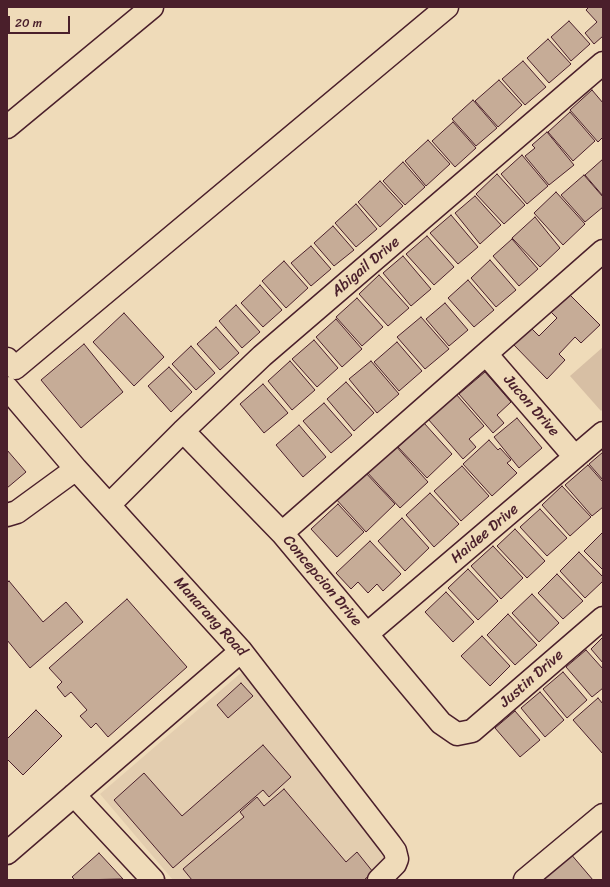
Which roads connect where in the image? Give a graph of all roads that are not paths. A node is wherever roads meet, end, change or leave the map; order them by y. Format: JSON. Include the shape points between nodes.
{"nodes":[{"id":1,"x":152,"y":7,"type":"edge"},
{"id":2,"x":447,"y":7,"type":"edge"},
{"id":3,"x":603,"y":63,"type":"edge"},
{"id":4,"x":7,"y":127,"type":"edge"},
{"id":5,"x":603,"y":251,"type":"edge"},
{"id":6,"x":486,"y":354,"type":"junction"},
{"id":7,"x":7,"y":359,"type":"edge"},
{"id":8,"x":7,"y":388,"type":"edge"},
{"id":9,"x":183,"y":431,"type":"junction"},
{"id":10,"x":603,"y":433,"type":"edge"},
{"id":11,"x":575,"y":457,"type":"junction"},
{"id":12,"x":76,"y":469,"type":"junction"},
{"id":13,"x":109,"y":505,"type":"junction"},
{"id":14,"x":7,"y":515,"type":"edge"},
{"id":15,"x":282,"y":533,"type":"junction"},
{"id":16,"x":603,"y":618,"type":"edge"},
{"id":17,"x":367,"y":634,"type":"junction"},
{"id":18,"x":241,"y":651,"type":"junction"},
{"id":19,"x":457,"y":734,"type":"joint"},
{"id":20,"x":74,"y":795,"type":"junction"},
{"id":21,"x":603,"y":815,"type":"edge"},
{"id":22,"x":7,"y":853,"type":"edge"},
{"id":23,"x":143,"y":877,"type":"edge"},
{"id":24,"x":379,"y":880,"type":"edge"},
{"id":25,"x":525,"y":880,"type":"edge"}],
"edges":[{"from":1,"to":4,"type":"street"},
{"from":2,"to":7,"type":"street","via":[[15,368]]},
{"from":3,"to":9,"type":"street","name":"Abigail Drive","via":[[262,356]]},
{"from":5,"to":6,"type":"street"},
{"from":6,"to":11,"type":"street","name":"Jucon Drive"},
{"from":6,"to":15,"type":"street"},
{"from":8,"to":12,"type":"street","name":"Manarang Road"},
{"from":9,"to":13,"type":"street","name":"Abigail Drive"},
{"from":9,"to":15,"type":"street","name":"Concepcion Drive"},
{"from":10,"to":11,"type":"street","name":"Haidee Drive"},
{"from":11,"to":17,"type":"street","name":"Haidee Drive"},
{"from":12,"to":13,"type":"street","name":"Manarang Road"},
{"from":12,"to":14,"type":"street","via":[[17,512]]},
{"from":13,"to":18,"type":"street","name":"Manarang Road"},
{"from":15,"to":17,"type":"street","name":"Concepcion Drive"},
{"from":16,"to":19,"type":"street","name":"Justin Drive","via":[[472,731]]},
{"from":17,"to":19,"type":"street","name":"Concepcion Drive","via":[[441,723]]},
{"from":18,"to":20,"type":"street"},
{"from":18,"to":24,"type":"street","name":"Manarang Road","via":[[390,844],[397,859]]},
{"from":20,"to":22,"type":"street"},
{"from":20,"to":23,"type":"street"},
{"from":21,"to":25,"type":"street"}]}
